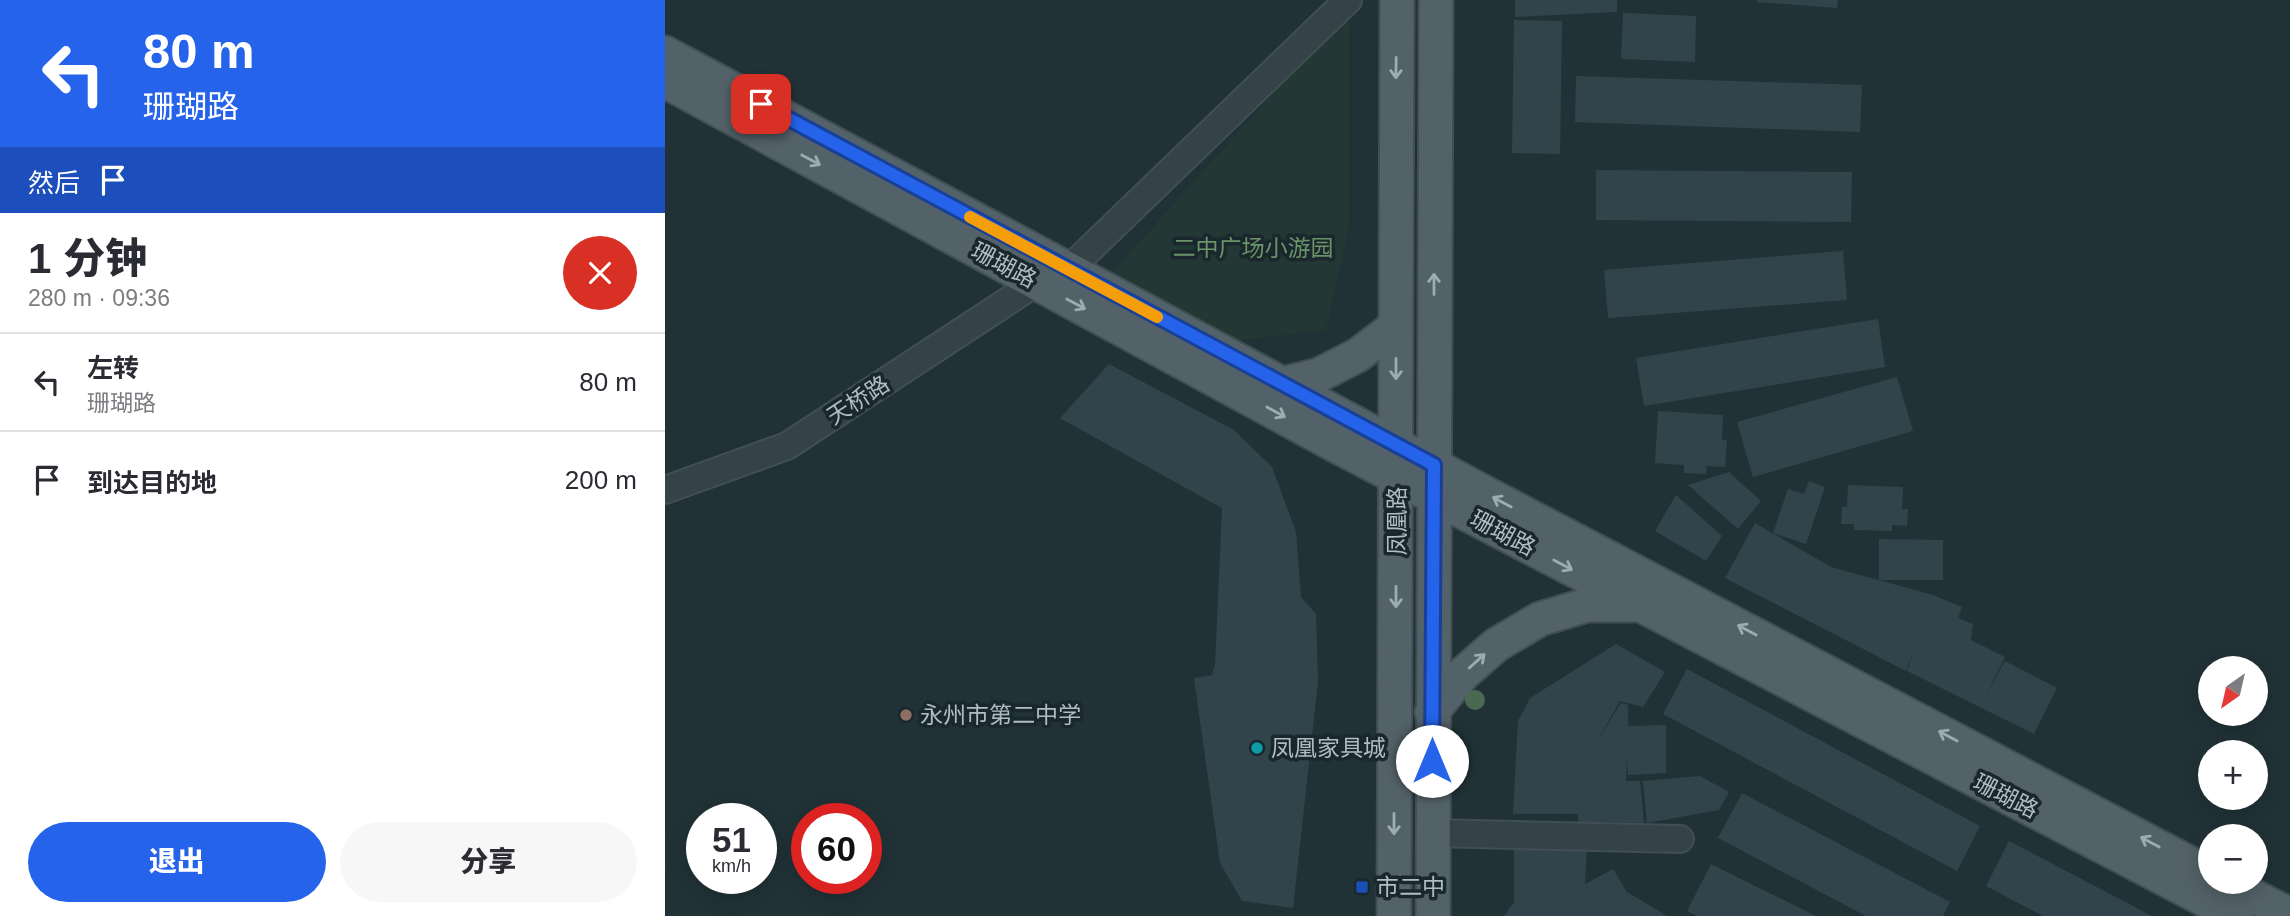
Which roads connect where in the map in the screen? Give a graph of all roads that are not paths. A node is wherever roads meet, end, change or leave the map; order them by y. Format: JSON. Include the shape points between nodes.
{"nodes":[{"id":1,"x":1348,"y":0,"type":"edge"},
{"id":2,"x":1397,"y":0,"type":"edge"},
{"id":3,"x":1436,"y":0,"type":"edge"},
{"id":4,"x":665,"y":53,"type":"edge"},
{"id":5,"x":665,"y":81,"type":"edge"},
{"id":6,"x":1395,"y":176,"type":"junction"},
{"id":7,"x":1434,"y":176,"type":"junction"},
{"id":8,"x":1069,"y":270,"type":"junction"},
{"id":9,"x":1037,"y":282,"type":"junction"},
{"id":10,"x":1396,"y":326,"type":"junction"},
{"id":11,"x":1283,"y":384,"type":"junction"},
{"id":12,"x":1397,"y":461,"type":"junction"},
{"id":13,"x":1434,"y":481,"type":"junction"},
{"id":14,"x":665,"y":490,"type":"edge"},
{"id":15,"x":1639,"y":605,"type":"junction"},
{"id":16,"x":1432,"y":712,"type":"junction"},
{"id":17,"x":1432,"y":833,"type":"junction"},
{"id":18,"x":1680,"y":839,"type":"dead end"},
{"id":19,"x":2198,"y":867,"type":"edge"},
{"id":20,"x":2249,"y":894,"type":"edge"},
{"id":21,"x":2290,"y":915,"type":"edge"},
{"id":22,"x":1394,"y":916,"type":"edge"},
{"id":23,"x":1433,"y":916,"type":"edge"},
{"id":24,"x":2236,"y":916,"type":"edge"}],
"edges":[{"from":1,"to":8,"type":"street"},
{"from":2,"to":6,"type":"main road","name":"凤凰路","one_way":true},
{"from":3,"to":7,"type":"main road","name":"凤凰路"},
{"from":4,"to":8,"type":"main road","name":"珊瑚路"},
{"from":5,"to":9,"type":"main road","name":"珊瑚路","one_way":true},
{"from":6,"to":7,"type":"main road"},
{"from":6,"to":10,"type":"main road","name":"凤凰路"},
{"from":13,"to":7,"type":"main road","name":"凤凰路","one_way":true},
{"from":8,"to":11,"type":"main road","name":"珊瑚路"},
{"from":9,"to":12,"type":"main road","name":"珊瑚路","one_way":true},
{"from":9,"to":14,"type":"street","name":"天桥路","via":[[787,446]]},
{"from":10,"to":11,"type":"main road","via":[[1358,355],[1319,375]]},
{"from":10,"to":12,"type":"main road","name":"凤凰路","one_way":true},
{"from":11,"to":12,"type":"main road","name":"珊瑚路"},
{"from":12,"to":13,"type":"main road","name":"珊瑚路"},
{"from":12,"to":22,"type":"main road","name":"凤凰路","one_way":true},
{"from":13,"to":15,"type":"main road","name":"珊瑚路","one_way":true},
{"from":13,"to":16,"type":"main road","name":"凤凰路"},
{"from":19,"to":13,"type":"main road","name":"珊瑚路","one_way":true},
{"from":16,"to":15,"type":"main road","one_way":true,"via":[[1463,674],[1496,645],[1540,619],[1587,604]]},
{"from":15,"to":24,"type":"main road","name":"珊瑚路"},
{"from":16,"to":17,"type":"main road","name":"凤凰路"},
{"from":17,"to":18,"type":"street"},
{"from":17,"to":23,"type":"main road","name":"凤凰路"},
{"from":20,"to":21,"type":"main road"}]}
